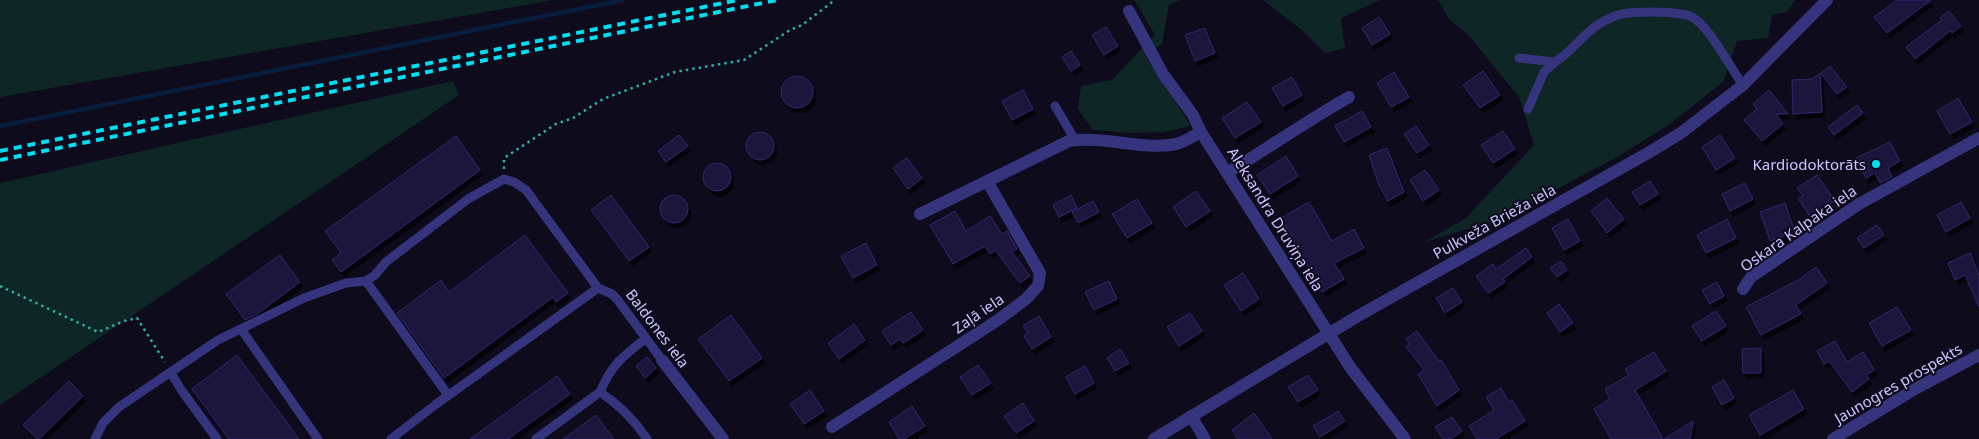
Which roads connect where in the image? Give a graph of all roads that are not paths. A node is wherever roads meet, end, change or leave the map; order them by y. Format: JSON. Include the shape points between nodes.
{"nodes":[{"id":1,"x":1827,"y":0,"type":"edge"},
{"id":2,"x":1129,"y":11,"type":"dead end"},
{"id":3,"x":1519,"y":58,"type":"dead end"},
{"id":4,"x":1555,"y":62,"type":"junction"},
{"id":5,"x":1742,"y":85,"type":"junction"},
{"id":6,"x":1349,"y":97,"type":"dead end"},
{"id":7,"x":1055,"y":106,"type":"dead end"},
{"id":8,"x":1528,"y":108,"type":"dead end"},
{"id":9,"x":1201,"y":132,"type":"junction"},
{"id":10,"x":1979,"y":138,"type":"edge"},
{"id":11,"x":1076,"y":140,"type":"junction"},
{"id":12,"x":1227,"y":173,"type":"junction"},
{"id":13,"x":987,"y":181,"type":"junction"},
{"id":14,"x":920,"y":214,"type":"dead end"},
{"id":15,"x":366,"y":280,"type":"junction"},
{"id":16,"x":598,"y":288,"type":"junction"},
{"id":17,"x":1743,"y":289,"type":"dead end"},
{"id":18,"x":241,"y":329,"type":"junction"},
{"id":19,"x":1329,"y":334,"type":"junction"},
{"id":20,"x":645,"y":339,"type":"junction"},
{"id":21,"x":1979,"y":355,"type":"edge"},
{"id":22,"x":662,"y":360,"type":"joint"},
{"id":23,"x":171,"y":373,"type":"junction"},
{"id":24,"x":600,"y":392,"type":"junction"},
{"id":25,"x":448,"y":395,"type":"junction"},
{"id":26,"x":1191,"y":416,"type":"junction"},
{"id":27,"x":832,"y":427,"type":"dead end"},
{"id":28,"x":95,"y":439,"type":"edge"},
{"id":29,"x":217,"y":439,"type":"edge"},
{"id":30,"x":318,"y":439,"type":"edge"},
{"id":31,"x":391,"y":439,"type":"edge"},
{"id":32,"x":536,"y":439,"type":"edge"},
{"id":33,"x":647,"y":439,"type":"edge"},
{"id":34,"x":723,"y":439,"type":"edge"},
{"id":35,"x":1154,"y":439,"type":"edge"},
{"id":36,"x":1205,"y":439,"type":"edge"},
{"id":37,"x":1405,"y":439,"type":"edge"},
{"id":38,"x":1833,"y":439,"type":"edge"}],
"edges":[{"from":1,"to":5,"type":"street","name":"Pulkveža Brieža iela"},
{"from":2,"to":9,"type":"street","name":"Aleksandra Druviņa iela","via":[[1163,74],[1193,115]]},
{"from":3,"to":4,"type":"lane"},
{"from":4,"to":5,"type":"lane","via":[[1575,48],[1589,30],[1614,15],[1675,13],[1691,16],[1705,28]]},
{"from":4,"to":8,"type":"lane","via":[[1544,72]]},
{"from":5,"to":19,"type":"street","name":"Pulkveža Brieža iela","via":[[1681,133],[1648,153]]},
{"from":6,"to":12,"type":"street"},
{"from":7,"to":11,"type":"lane"},
{"from":9,"to":11,"type":"street","via":[[1178,144],[1165,145],[1104,139]]},
{"from":9,"to":12,"type":"street","name":"Aleksandra Druviņa iela"},
{"from":10,"to":17,"type":"street","name":"Oskara Kalpaka iela","via":[[1859,204],[1751,277]]},
{"from":11,"to":13,"type":"street"},
{"from":12,"to":19,"type":"street","name":"Aleksandra Druviņa iela"},
{"from":13,"to":14,"type":"street"},
{"from":13,"to":27,"type":"street","name":"Zaļā iela","via":[[1040,273],[1038,286],[998,320]]},
{"from":15,"to":16,"type":"lane","name":"Baldones iela","via":[[468,199],[504,179],[526,190]]},
{"from":15,"to":18,"type":"lane","via":[[346,283],[304,298]]},
{"from":15,"to":25,"type":"lane"},
{"from":16,"to":20,"type":"lane","name":"Baldones iela","via":[[612,294]]},
{"from":16,"to":25,"type":"lane"},
{"from":18,"to":23,"type":"lane","via":[[218,340]]},
{"from":18,"to":30,"type":"lane"},
{"from":19,"to":26,"type":"street","name":"Pulkveža Brieža iela"},
{"from":19,"to":37,"type":"street","name":"Aleksandra Druviņa iela","via":[[1370,395]]},
{"from":20,"to":22,"type":"lane","name":"Baldones iela"},
{"from":20,"to":24,"type":"lane","via":[[615,363]]},
{"from":21,"to":38,"type":"street","name":"Jaunogres prospekts"},
{"from":22,"to":34,"type":"street","name":"Baldones iela"},
{"from":23,"to":28,"type":"lane","via":[[120,407],[103,423]]},
{"from":23,"to":29,"type":"lane"},
{"from":24,"to":32,"type":"lane"},
{"from":24,"to":33,"type":"lane"},
{"from":25,"to":31,"type":"lane"},
{"from":26,"to":35,"type":"street","name":"Pulkveža Brieža iela"},
{"from":26,"to":36,"type":"street"}]}
